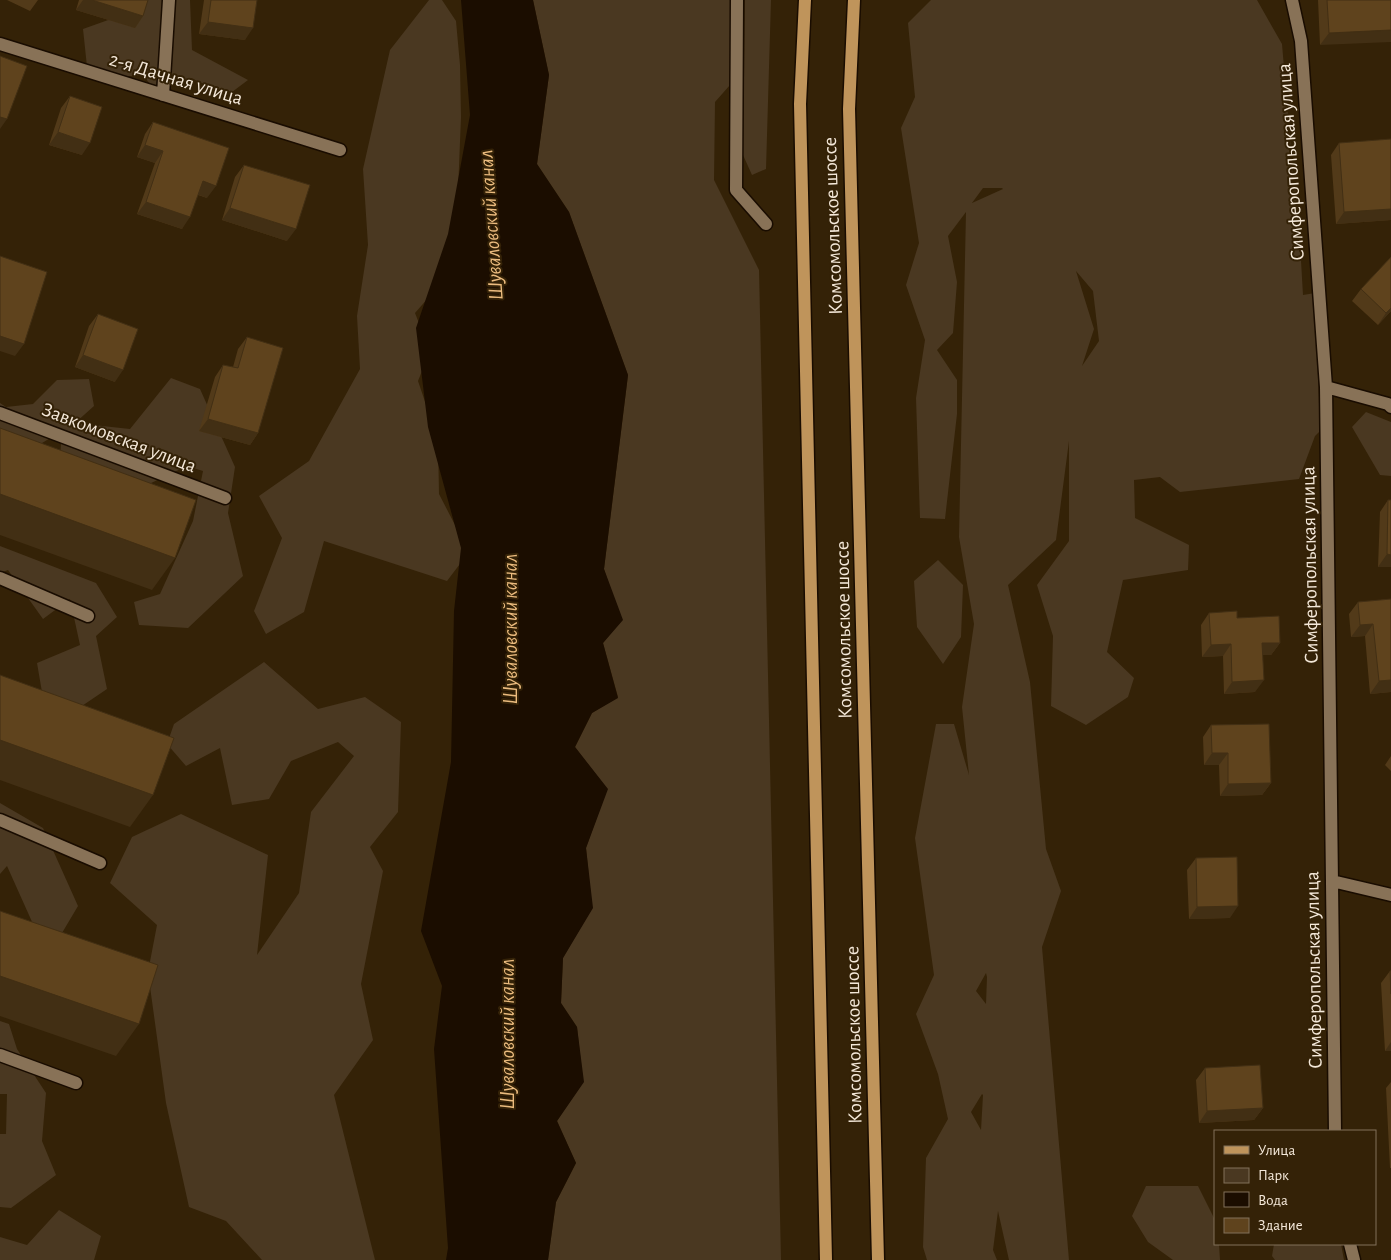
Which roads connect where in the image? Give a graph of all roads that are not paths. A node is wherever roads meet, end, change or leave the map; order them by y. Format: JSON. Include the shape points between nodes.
{"nodes":[{"id":1,"x":169,"y":0,"type":"edge"},
{"id":2,"x":737,"y":0,"type":"edge"},
{"id":3,"x":804,"y":0,"type":"edge"},
{"id":4,"x":854,"y":0,"type":"edge"},
{"id":5,"x":1292,"y":0,"type":"edge"},
{"id":6,"x":0,"y":44,"type":"edge"},
{"id":7,"x":163,"y":95,"type":"junction"},
{"id":8,"x":340,"y":150,"type":"dead end"},
{"id":9,"x":766,"y":224,"type":"dead end"},
{"id":10,"x":1326,"y":386,"type":"junction"},
{"id":11,"x":1391,"y":407,"type":"edge"},
{"id":12,"x":0,"y":413,"type":"edge"},
{"id":13,"x":225,"y":498,"type":"dead end"},
{"id":14,"x":0,"y":578,"type":"edge"},
{"id":15,"x":88,"y":616,"type":"dead end"},
{"id":16,"x":0,"y":820,"type":"edge"},
{"id":17,"x":100,"y":863,"type":"dead end"},
{"id":18,"x":1332,"y":881,"type":"junction"},
{"id":19,"x":1391,"y":895,"type":"edge"},
{"id":20,"x":0,"y":1055,"type":"edge"},
{"id":21,"x":76,"y":1083,"type":"dead end"},
{"id":22,"x":1335,"y":1130,"type":"edge"},
{"id":23,"x":1350,"y":1245,"type":"edge"},
{"id":24,"x":826,"y":1260,"type":"edge"},
{"id":25,"x":878,"y":1260,"type":"edge"},
{"id":26,"x":1354,"y":1260,"type":"edge"}],
"edges":[{"from":1,"to":7,"type":"street"},
{"from":2,"to":9,"type":"street","via":[[736,190]]},
{"from":3,"to":24,"type":"main road","name":"Комсомольское шоссе","via":[[800,104]]},
{"from":4,"to":25,"type":"main road","name":"Комсомольское шоссе","via":[[849,109]]},
{"from":5,"to":10,"type":"street","name":"Симферопольская улица","via":[[1301,41]]},
{"from":6,"to":7,"type":"street","name":"2-я Дачная улица"},
{"from":7,"to":8,"type":"street","name":"2-я Дачная улица"},
{"from":10,"to":11,"type":"street"},
{"from":10,"to":18,"type":"street","name":"Симферопольская улица"},
{"from":12,"to":13,"type":"street","name":"Завкомовская улица"},
{"from":14,"to":15,"type":"street"},
{"from":16,"to":17,"type":"street"},
{"from":18,"to":19,"type":"street"},
{"from":18,"to":22,"type":"street","name":"Симферопольская улица"},
{"from":20,"to":21,"type":"street"},
{"from":23,"to":26,"type":"street"}]}
